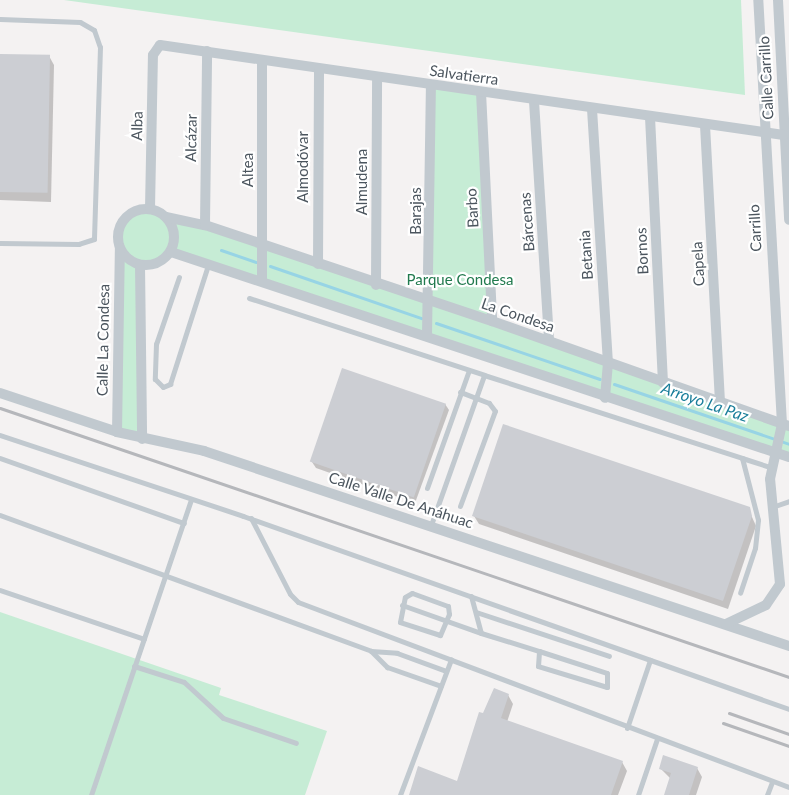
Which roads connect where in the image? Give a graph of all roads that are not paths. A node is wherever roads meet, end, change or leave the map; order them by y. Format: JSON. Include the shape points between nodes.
{"nodes":[{"id":1,"x":758,"y":0,"type":"edge"},
{"id":2,"x":777,"y":0,"type":"edge"},
{"id":3,"x":0,"y":19,"type":"edge"},
{"id":4,"x":160,"y":45,"type":"joint"},
{"id":5,"x":207,"y":51,"type":"junction"},
{"id":6,"x":262,"y":61,"type":"junction"},
{"id":7,"x":319,"y":69,"type":"junction"},
{"id":8,"x":377,"y":79,"type":"junction"},
{"id":9,"x":431,"y":85,"type":"junction"},
{"id":10,"x":481,"y":92,"type":"junction"},
{"id":11,"x":534,"y":101,"type":"junction"},
{"id":12,"x":592,"y":109,"type":"junction"},
{"id":13,"x":650,"y":117,"type":"junction"},
{"id":14,"x":705,"y":125,"type":"junction"},
{"id":15,"x":765,"y":134,"type":"junction"},
{"id":16,"x":784,"y":135,"type":"junction"},
{"id":17,"x":150,"y":209,"type":"junction"},
{"id":18,"x":166,"y":217,"type":"junction"},
{"id":19,"x":789,"y":220,"type":"edge"},
{"id":20,"x":205,"y":225,"type":"junction"},
{"id":21,"x":0,"y":243,"type":"edge"},
{"id":22,"x":264,"y":245,"type":"junction"},
{"id":23,"x":120,"y":248,"type":"junction"},
{"id":24,"x":171,"y":252,"type":"junction"},
{"id":25,"x":209,"y":263,"type":"junction"},
{"id":26,"x":318,"y":264,"type":"junction"},
{"id":27,"x":140,"y":265,"type":"junction"},
{"id":28,"x":179,"y":277,"type":"dead end"},
{"id":29,"x":262,"y":280,"type":"junction"},
{"id":30,"x":376,"y":285,"type":"junction"},
{"id":31,"x":249,"y":298,"type":"dead end"},
{"id":32,"x":430,"y":303,"type":"junction"},
{"id":33,"x":492,"y":321,"type":"junction"},
{"id":34,"x":427,"y":336,"type":"junction"},
{"id":35,"x":549,"y":341,"type":"junction"},
{"id":36,"x":608,"y":363,"type":"junction"},
{"id":37,"x":469,"y":370,"type":"junction"},
{"id":38,"x":484,"y":375,"type":"junction"},
{"id":39,"x":663,"y":383,"type":"junction"},
{"id":40,"x":460,"y":392,"type":"junction"},
{"id":41,"x":0,"y":393,"type":"edge"},
{"id":42,"x":476,"y":398,"type":"junction"},
{"id":43,"x":605,"y":398,"type":"junction"},
{"id":44,"x":720,"y":402,"type":"junction"},
{"id":45,"x":784,"y":426,"type":"edge"},
{"id":46,"x":117,"y":432,"type":"junction"},
{"id":47,"x":0,"y":435,"type":"edge"},
{"id":48,"x":142,"y":439,"type":"junction"},
{"id":49,"x":777,"y":451,"type":"junction"},
{"id":50,"x":789,"y":457,"type":"edge"},
{"id":51,"x":0,"y":458,"type":"edge"},
{"id":52,"x":742,"y":458,"type":"junction"},
{"id":53,"x":772,"y":468,"type":"junction"},
{"id":54,"x":427,"y":488,"type":"dead end"},
{"id":55,"x":191,"y":500,"type":"junction"},
{"id":56,"x":789,"y":501,"type":"edge"},
{"id":57,"x":460,"y":506,"type":"dead end"},
{"id":58,"x":772,"y":507,"type":"junction"},
{"id":59,"x":0,"y":515,"type":"edge"},
{"id":60,"x":250,"y":518,"type":"junction"},
{"id":61,"x":184,"y":523,"type":"junction"},
{"id":62,"x":431,"y":525,"type":"junction"},
{"id":63,"x":166,"y":575,"type":"junction"},
{"id":64,"x":0,"y":590,"type":"edge"},
{"id":65,"x":740,"y":592,"type":"dead end"},
{"id":66,"x":471,"y":596,"type":"junction"},
{"id":67,"x":402,"y":605,"type":"junction"},
{"id":68,"x":476,"y":612,"type":"junction"},
{"id":69,"x":447,"y":621,"type":"junction"},
{"id":70,"x":726,"y":624,"type":"junction"},
{"id":71,"x":481,"y":633,"type":"junction"},
{"id":72,"x":144,"y":639,"type":"junction"},
{"id":73,"x":789,"y":646,"type":"edge"},
{"id":74,"x":370,"y":651,"type":"junction"},
{"id":75,"x":539,"y":651,"type":"junction"},
{"id":76,"x":609,"y":656,"type":"dead end"},
{"id":77,"x":451,"y":659,"type":"junction"},
{"id":78,"x":650,"y":660,"type":"junction"},
{"id":79,"x":134,"y":666,"type":"junction"},
{"id":80,"x":446,"y":671,"type":"junction"},
{"id":81,"x":441,"y":686,"type":"junction"},
{"id":82,"x":789,"y":709,"type":"edge"},
{"id":83,"x":627,"y":728,"type":"junction"},
{"id":84,"x":657,"y":739,"type":"junction"},
{"id":85,"x":296,"y":743,"type":"dead end"},
{"id":86,"x":772,"y":782,"type":"junction"},
{"id":87,"x":789,"y":787,"type":"edge"},
{"id":88,"x":91,"y":795,"type":"edge"},
{"id":89,"x":400,"y":795,"type":"edge"},
{"id":90,"x":638,"y":795,"type":"edge"},
{"id":91,"x":767,"y":795,"type":"edge"}],
"edges":[{"from":1,"to":15,"type":"street","name":"Carrillo"},
{"from":2,"to":16,"type":"street","name":"Calle Carrillo"},
{"from":3,"to":21,"type":"lane","via":[[80,22],[94,30],[99,47],[94,239],[79,244]]},
{"from":4,"to":5,"type":"street","name":"Salvatierra"},
{"from":4,"to":17,"type":"street","name":"Alba","via":[[153,55]]},
{"from":5,"to":6,"type":"street","name":"Salvatierra"},
{"from":5,"to":20,"type":"street","name":"Alcázar"},
{"from":6,"to":7,"type":"street","name":"Salvatierra"},
{"from":6,"to":22,"type":"street","name":"Altea"},
{"from":7,"to":8,"type":"street","name":"Salvatierra"},
{"from":7,"to":26,"type":"street","name":"Almodóvar"},
{"from":8,"to":9,"type":"street","name":"Salvatierra"},
{"from":8,"to":30,"type":"street","name":"Almudena"},
{"from":9,"to":10,"type":"street","name":"Salvatierra"},
{"from":9,"to":32,"type":"street","name":"Barajas"},
{"from":10,"to":11,"type":"street","name":"Salvatierra"},
{"from":10,"to":33,"type":"street","name":"Barbo"},
{"from":11,"to":12,"type":"street","name":"Salvatierra"},
{"from":11,"to":35,"type":"street","name":"Bárcenas"},
{"from":12,"to":13,"type":"street","name":"Salvatierra"},
{"from":12,"to":36,"type":"street","name":"Betania"},
{"from":13,"to":14,"type":"street","name":"Salvatierra"},
{"from":13,"to":39,"type":"street","name":"Bornos"},
{"from":14,"to":15,"type":"street","name":"Salvatierra"},
{"from":14,"to":44,"type":"street","name":"Capela"},
{"from":15,"to":16,"type":"street","name":"Calle Carrillo"},
{"from":15,"to":45,"type":"street","name":"Carrillo"},
{"from":16,"to":19,"type":"street"},
{"from":17,"to":18,"type":"street"},
{"from":17,"to":23,"type":"street","via":[[127,217],[118,231]]},
{"from":18,"to":20,"type":"street","name":"La Condesa"},
{"from":18,"to":24,"type":"street","via":[[175,233]]},
{"from":20,"to":22,"type":"street","name":"La Condesa"},
{"from":22,"to":26,"type":"street","name":"La Condesa"},
{"from":22,"to":29,"type":"street","name":"Altea"},
{"from":23,"to":27,"type":"street"},
{"from":23,"to":46,"type":"street","name":"Calle La Condesa"},
{"from":24,"to":25,"type":"street"},
{"from":24,"to":27,"type":"street","via":[[152,265]]},
{"from":25,"to":28,"type":"lane","via":[[170,384],[163,387],[155,379],[156,344]]},
{"from":25,"to":29,"type":"street"},
{"from":26,"to":30,"type":"street","name":"La Condesa"},
{"from":27,"to":48,"type":"street"},
{"from":29,"to":34,"type":"street"},
{"from":30,"to":32,"type":"street","name":"La Condesa"},
{"from":31,"to":37,"type":"lane"},
{"from":32,"to":33,"type":"street","name":"La Condesa"},
{"from":32,"to":34,"type":"street","name":"Barajas"},
{"from":33,"to":35,"type":"street","name":"La Condesa"},
{"from":34,"to":43,"type":"street"},
{"from":35,"to":36,"type":"street","name":"La Condesa"},
{"from":36,"to":39,"type":"street","name":"La Condesa"},
{"from":36,"to":43,"type":"street","name":"Betania"},
{"from":37,"to":38,"type":"lane"},
{"from":37,"to":40,"type":"lane"},
{"from":38,"to":42,"type":"lane"},
{"from":38,"to":52,"type":"lane"},
{"from":39,"to":44,"type":"street","name":"La Condesa"},
{"from":40,"to":42,"type":"lane"},
{"from":40,"to":54,"type":"lane"},
{"from":41,"to":46,"type":"street","name":"Calle Valle De Anáhuac"},
{"from":42,"to":57,"type":"lane","via":[[489,403],[495,411]]},
{"from":42,"to":62,"type":"lane"},
{"from":43,"to":49,"type":"street"},
{"from":44,"to":45,"type":"street","name":"La Condesa"},
{"from":45,"to":49,"type":"street","name":"Carrillo"},
{"from":46,"to":48,"type":"street","name":"Calle Valle De Anáhuac"},
{"from":47,"to":55,"type":"lane"},
{"from":48,"to":62,"type":"street","name":"Calle Valle De Anáhuac","via":[[204,451]]},
{"from":49,"to":50,"type":"street"},
{"from":49,"to":53,"type":"street","name":"Carrillo"},
{"from":51,"to":61,"type":"lane"},
{"from":52,"to":53,"type":"lane"},
{"from":52,"to":65,"type":"lane","via":[[758,520],[755,548]]},
{"from":53,"to":58,"type":"street","name":"Carrillo"},
{"from":55,"to":60,"type":"lane"},
{"from":55,"to":61,"type":"lane"},
{"from":56,"to":58,"type":"lane"},
{"from":58,"to":70,"type":"street","name":"Carrillo","via":[[778,592],[766,605]]},
{"from":59,"to":63,"type":"lane"},
{"from":60,"to":66,"type":"lane"},
{"from":60,"to":77,"type":"lane","via":[[298,602]]},
{"from":61,"to":63,"type":"lane"},
{"from":62,"to":70,"type":"street","name":"Calle Valle De Anáhuac"},
{"from":63,"to":72,"type":"lane"},
{"from":63,"to":74,"type":"lane"},
{"from":64,"to":72,"type":"lane"},
{"from":66,"to":68,"type":"lane"},
{"from":66,"to":78,"type":"lane"},
{"from":67,"to":69,"type":"lane"},
{"from":67,"to":69,"type":"lane","via":[[407,595],[415,594],[448,606]]},
{"from":67,"to":69,"type":"lane","via":[[401,624],[438,636]]},
{"from":68,"to":71,"type":"lane"},
{"from":68,"to":76,"type":"lane"},
{"from":69,"to":71,"type":"lane"},
{"from":70,"to":73,"type":"street","name":"Calle Valle De Anáhuac"},
{"from":71,"to":75,"type":"lane"},
{"from":72,"to":79,"type":"lane"},
{"from":74,"to":80,"type":"lane","via":[[393,652]]},
{"from":74,"to":81,"type":"lane","via":[[387,667]]},
{"from":75,"to":75,"type":"lane","via":[[538,666],[607,687],[607,673]]},
{"from":77,"to":80,"type":"lane"},
{"from":77,"to":83,"type":"lane"},
{"from":78,"to":82,"type":"lane"},
{"from":78,"to":83,"type":"lane"},
{"from":79,"to":85,"type":"lane","via":[[184,682],[223,718]]},
{"from":79,"to":88,"type":"lane"},
{"from":80,"to":81,"type":"lane"},
{"from":81,"to":89,"type":"lane"},
{"from":83,"to":84,"type":"lane"},
{"from":84,"to":86,"type":"lane"},
{"from":84,"to":90,"type":"lane"},
{"from":86,"to":87,"type":"lane"},
{"from":86,"to":91,"type":"lane"}]}
